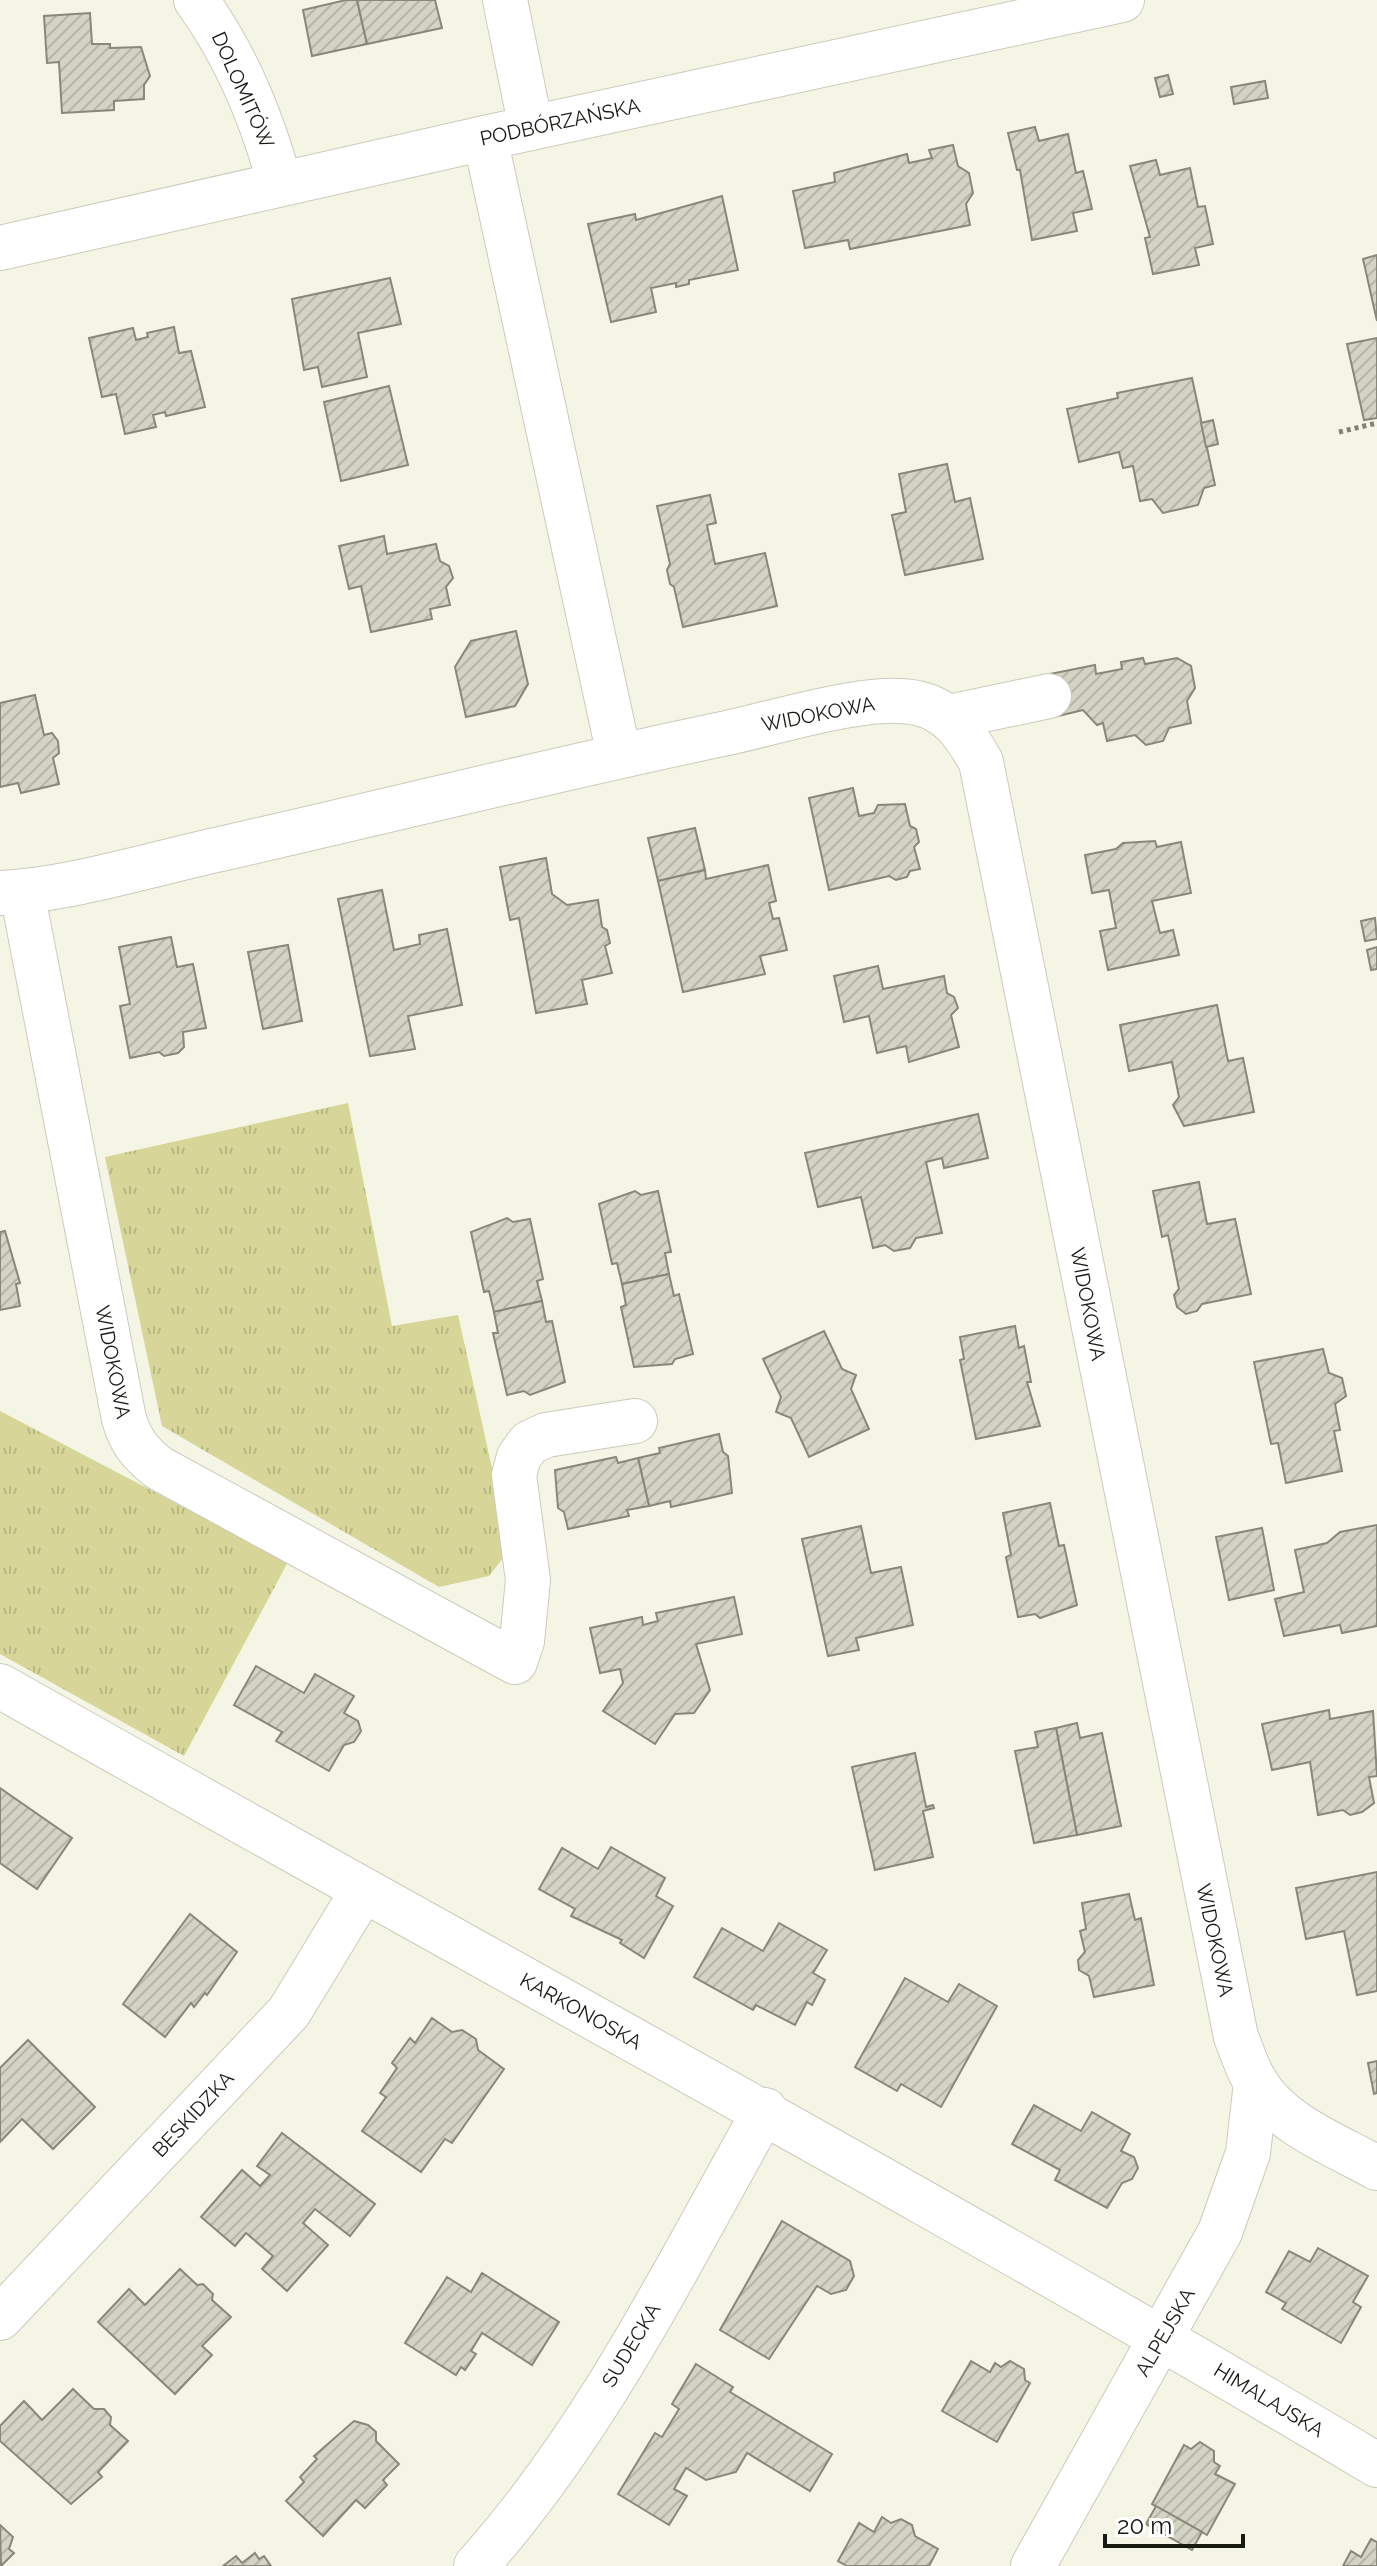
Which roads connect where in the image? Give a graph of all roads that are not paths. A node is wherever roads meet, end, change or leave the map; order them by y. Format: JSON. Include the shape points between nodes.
{"nodes":[{"id":1,"x":196,"y":0,"type":"edge"},
{"id":2,"x":505,"y":0,"type":"edge"},
{"id":3,"x":1122,"y":0,"type":"edge"},
{"id":4,"x":1030,"y":10,"type":"edge"},
{"id":5,"x":531,"y":128,"type":"junction"},
{"id":6,"x":485,"y":138,"type":"junction"},
{"id":7,"x":280,"y":184,"type":"junction"},
{"id":8,"x":0,"y":248,"type":"edge"},
{"id":9,"x":1049,"y":696,"type":"dead end"},
{"id":10,"x":949,"y":717,"type":"junction"},
{"id":11,"x":619,"y":755,"type":"junction"},
{"id":12,"x":11,"y":892,"type":"edge"},
{"id":13,"x":635,"y":1421,"type":"dead end"},
{"id":14,"x":0,"y":1686,"type":"edge"},
{"id":15,"x":362,"y":1892,"type":"junction"},
{"id":16,"x":1256,"y":2083,"type":"junction"},
{"id":17,"x":765,"y":2110,"type":"junction"},
{"id":18,"x":1377,"y":2168,"type":"edge"},
{"id":19,"x":0,"y":2318,"type":"edge"},
{"id":20,"x":1161,"y":2336,"type":"junction"},
{"id":21,"x":1377,"y":2465,"type":"edge"},
{"id":22,"x":476,"y":2566,"type":"edge"},
{"id":23,"x":1033,"y":2566,"type":"edge"}],
"edges":[{"from":1,"to":7,"type":"street","name":"DOLOMITÓW","via":[[222,35],[251,98]]},
{"from":2,"to":5,"type":"street"},
{"from":3,"to":4,"type":"street","name":"PODBÓRZAŃSKA"},
{"from":4,"to":5,"type":"street","name":"PODBÓRZAŃSKA"},
{"from":5,"to":6,"type":"street","name":"PODBÓRZAŃSKA"},
{"from":6,"to":7,"type":"street","name":"PODBÓRZAŃSKA"},
{"from":6,"to":11,"type":"street"},
{"from":7,"to":8,"type":"street","name":"PODBÓRZAŃSKA"},
{"from":9,"to":10,"type":"street"},
{"from":10,"to":11,"type":"street","name":"WIDOKOWA","via":[[919,703],[870,703]]},
{"from":10,"to":16,"type":"street","name":"WIDOKOWA","via":[[967,735],[981,762],[1224,1990]]},
{"from":11,"to":12,"type":"street","name":"WIDOKOWA"},
{"from":12,"to":13,"type":"street","name":"WIDOKOWA","via":[[130,1441],[159,1468],[515,1662],[528,1580],[514,1475],[519,1457],[529,1443],[546,1435]]},
{"from":14,"to":15,"type":"street","name":"KARKONOSKA"},
{"from":15,"to":17,"type":"street","name":"KARKONOSKA"},
{"from":15,"to":19,"type":"street","name":"BESKIDZKA","via":[[289,2012]]},
{"from":16,"to":18,"type":"street","name":"WIDOKOWA","via":[[1274,2106],[1302,2127]]},
{"from":16,"to":20,"type":"street","name":"ALPEJSKA","via":[[1248,2153],[1220,2232]]},
{"from":17,"to":20,"type":"street","name":"KARKONOSKA"},
{"from":17,"to":22,"type":"street","name":"SUDECKA","via":[[592,2410]]},
{"from":20,"to":21,"type":"street","name":"HIMALAJSKA"},
{"from":20,"to":23,"type":"street","name":"ALPEJSKA"}]}
